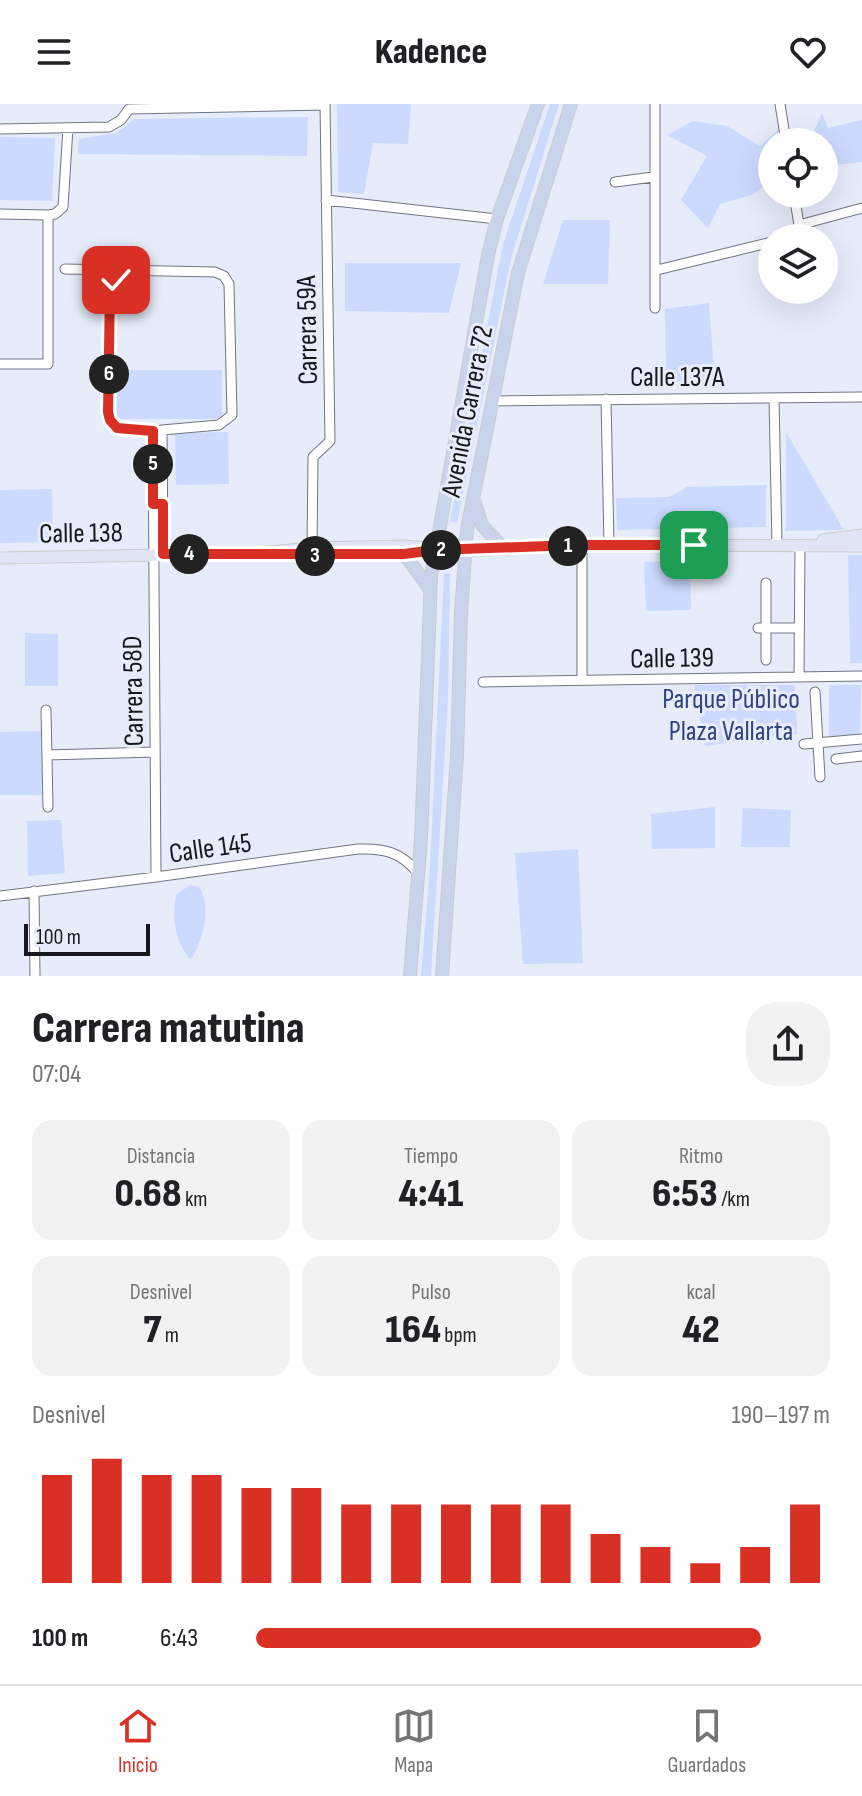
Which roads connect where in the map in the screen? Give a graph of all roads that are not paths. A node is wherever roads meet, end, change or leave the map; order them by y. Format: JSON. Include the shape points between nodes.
{"nodes":[{"id":1,"x":538,"y":104,"type":"edge"},
{"id":2,"x":571,"y":104,"type":"edge"},
{"id":3,"x":655,"y":104,"type":"edge"},
{"id":4,"x":780,"y":104,"type":"edge"},
{"id":5,"x":325,"y":105,"type":"edge"},
{"id":6,"x":129,"y":106,"type":"edge"},
{"id":7,"x":68,"y":128,"type":"junction"},
{"id":8,"x":784,"y":128,"type":"edge"},
{"id":9,"x":0,"y":129,"type":"edge"},
{"id":10,"x":653,"y":177,"type":"junction"},
{"id":11,"x":615,"y":182,"type":"dead end"},
{"id":12,"x":326,"y":200,"type":"junction"},
{"id":13,"x":862,"y":208,"type":"edge"},
{"id":14,"x":0,"y":214,"type":"edge"},
{"id":15,"x":48,"y":215,"type":"junction"},
{"id":16,"x":497,"y":219,"type":"junction"},
{"id":17,"x":803,"y":224,"type":"edge"},
{"id":18,"x":758,"y":245,"type":"edge"},
{"id":19,"x":65,"y":269,"type":"dead end"},
{"id":20,"x":657,"y":270,"type":"junction"},
{"id":21,"x":124,"y":272,"type":"junction"},
{"id":22,"x":655,"y":308,"type":"dead end"},
{"id":23,"x":0,"y":364,"type":"edge"},
{"id":24,"x":862,"y":397,"type":"edge"},
{"id":25,"x":774,"y":398,"type":"junction"},
{"id":26,"x":606,"y":399,"type":"junction"},
{"id":27,"x":493,"y":401,"type":"junction"},
{"id":28,"x":158,"y":431,"type":"junction"},
{"id":29,"x":474,"y":496,"type":"junction"},
{"id":30,"x":862,"y":535,"type":"edge"},
{"id":31,"x":609,"y":545,"type":"junction"},
{"id":32,"x":670,"y":545,"type":"junction"},
{"id":33,"x":777,"y":545,"type":"junction"},
{"id":34,"x":800,"y":545,"type":"junction"},
{"id":35,"x":862,"y":546,"type":"edge"},
{"id":36,"x":312,"y":548,"type":"junction"},
{"id":37,"x":547,"y":548,"type":"junction"},
{"id":38,"x":504,"y":549,"type":"junction"},
{"id":39,"x":435,"y":550,"type":"junction"},
{"id":40,"x":465,"y":551,"type":"junction"},
{"id":41,"x":582,"y":551,"type":"junction"},
{"id":42,"x":259,"y":553,"type":"junction"},
{"id":43,"x":158,"y":554,"type":"junction"},
{"id":44,"x":404,"y":554,"type":"junction"},
{"id":45,"x":0,"y":558,"type":"edge"},
{"id":46,"x":766,"y":583,"type":"dead end"},
{"id":47,"x":430,"y":589,"type":"junction"},
{"id":48,"x":762,"y":628,"type":"junction"},
{"id":49,"x":799,"y":628,"type":"junction"},
{"id":50,"x":766,"y":660,"type":"dead end"},
{"id":51,"x":862,"y":676,"type":"edge"},
{"id":52,"x":799,"y":677,"type":"junction"},
{"id":53,"x":582,"y":680,"type":"junction"},
{"id":54,"x":483,"y":682,"type":"dead end"},
{"id":55,"x":815,"y":692,"type":"dead end"},
{"id":56,"x":46,"y":710,"type":"dead end"},
{"id":57,"x":862,"y":739,"type":"edge"},
{"id":58,"x":816,"y":743,"type":"junction"},
{"id":59,"x":804,"y":744,"type":"dead end"},
{"id":60,"x":155,"y":752,"type":"junction"},
{"id":61,"x":47,"y":755,"type":"junction"},
{"id":62,"x":862,"y":756,"type":"edge"},
{"id":63,"x":836,"y":759,"type":"dead end"},
{"id":64,"x":820,"y":777,"type":"dead end"},
{"id":65,"x":48,"y":807,"type":"dead end"},
{"id":66,"x":418,"y":873,"type":"junction"},
{"id":67,"x":156,"y":877,"type":"junction"},
{"id":68,"x":34,"y":891,"type":"junction"},
{"id":69,"x":0,"y":896,"type":"edge"},
{"id":70,"x":35,"y":976,"type":"edge"},
{"id":71,"x":410,"y":976,"type":"edge"},
{"id":72,"x":442,"y":976,"type":"edge"}],
"edges":[{"from":1,"to":16,"type":"highway","name":"Avenida Carrera 72"},
{"from":2,"to":27,"type":"highway","name":"Avenida Carrera 72","via":[[526,242]]},
{"from":3,"to":10,"type":"street"},
{"from":4,"to":8,"type":"street"},
{"from":5,"to":6,"type":"street"},
{"from":5,"to":12,"type":"street","name":"Carrera 59A"},
{"from":6,"to":7,"type":"street","via":[[109,127]]},
{"from":7,"to":9,"type":"street"},
{"from":7,"to":15,"type":"street","via":[[65,203]]},
{"from":10,"to":11,"type":"street"},
{"from":10,"to":20,"type":"street"},
{"from":12,"to":16,"type":"street"},
{"from":12,"to":36,"type":"street","name":"Carrera 59A","via":[[330,441],[313,457]]},
{"from":13,"to":17,"type":"street"},
{"from":14,"to":15,"type":"street"},
{"from":15,"to":23,"type":"street","via":[[48,364]]},
{"from":16,"to":39,"type":"highway","name":"Avenida Carrera 72"},
{"from":18,"to":20,"type":"street"},
{"from":19,"to":21,"type":"street"},
{"from":20,"to":22,"type":"street"},
{"from":21,"to":28,"type":"street","via":[[110,290],[108,412],[117,428]]},
{"from":21,"to":28,"type":"street","via":[[215,272],[224,276],[230,289],[230,418],[219,425]]},
{"from":24,"to":25,"type":"street","name":"Calle 137A"},
{"from":25,"to":26,"type":"street","name":"Calle 137A"},
{"from":25,"to":33,"type":"street"},
{"from":26,"to":27,"type":"street","name":"Calle 137A"},
{"from":26,"to":31,"type":"street"},
{"from":27,"to":29,"type":"highway","name":"Avenida Carrera 72"},
{"from":28,"to":43,"type":"street","name":"Carrera 58D"},
{"from":29,"to":38,"type":"highway","via":[[482,525]]},
{"from":29,"to":40,"type":"highway","name":"Avenida Carrera 72"},
{"from":30,"to":33,"type":"main road","name":"Calle 138"},
{"from":31,"to":32,"type":"main road","name":"Calle 138"},
{"from":31,"to":37,"type":"main road","name":"Calle 138"},
{"from":32,"to":33,"type":"main road","name":"Calle 138"},
{"from":32,"to":41,"type":"main road","name":"Calle 138"},
{"from":33,"to":34,"type":"main road","name":"Calle 138"},
{"from":34,"to":35,"type":"main road","name":"Calle 138"},
{"from":34,"to":49,"type":"street"},
{"from":36,"to":39,"type":"main road","name":"Calle 138"},
{"from":36,"to":42,"type":"main road","name":"Calle 138"},
{"from":37,"to":38,"type":"main road","name":"Calle 138"},
{"from":37,"to":41,"type":"main road","name":"Calle 138"},
{"from":38,"to":40,"type":"main road","name":"Calle 138"},
{"from":39,"to":40,"type":"main road","name":"Calle 138"},
{"from":39,"to":44,"type":"main road","name":"Calle 138"},
{"from":39,"to":47,"type":"highway","name":"Avenida Carrera 72"},
{"from":40,"to":72,"type":"highway","name":"Avenida Carrera 72"},
{"from":41,"to":53,"type":"street"},
{"from":42,"to":43,"type":"main road","name":"Calle 138"},
{"from":42,"to":44,"type":"main road","name":"Calle 138"},
{"from":43,"to":45,"type":"main road","name":"Calle 138"},
{"from":43,"to":60,"type":"street","name":"Carrera 58D"},
{"from":44,"to":47,"type":"highway"},
{"from":46,"to":48,"type":"street"},
{"from":47,"to":66,"type":"highway","name":"Avenida Carrera 72"},
{"from":48,"to":49,"type":"street"},
{"from":48,"to":50,"type":"street"},
{"from":49,"to":52,"type":"street"},
{"from":51,"to":52,"type":"street","name":"Calle 139"},
{"from":52,"to":53,"type":"street","name":"Calle 139"},
{"from":53,"to":54,"type":"street","name":"Calle 139"},
{"from":55,"to":58,"type":"street"},
{"from":56,"to":61,"type":"street"},
{"from":57,"to":58,"type":"street"},
{"from":58,"to":59,"type":"street"},
{"from":58,"to":64,"type":"street"},
{"from":60,"to":61,"type":"street"},
{"from":60,"to":67,"type":"street","name":"Carrera 58D"},
{"from":61,"to":65,"type":"street"},
{"from":62,"to":63,"type":"street"},
{"from":66,"to":67,"type":"street","name":"Calle 145","via":[[395,853],[378,848]]},
{"from":66,"to":71,"type":"highway","name":"Avenida Carrera 72"},
{"from":67,"to":68,"type":"street","name":"Calle 145"},
{"from":68,"to":69,"type":"street","name":"Calle 145"},
{"from":68,"to":70,"type":"street"}]}
